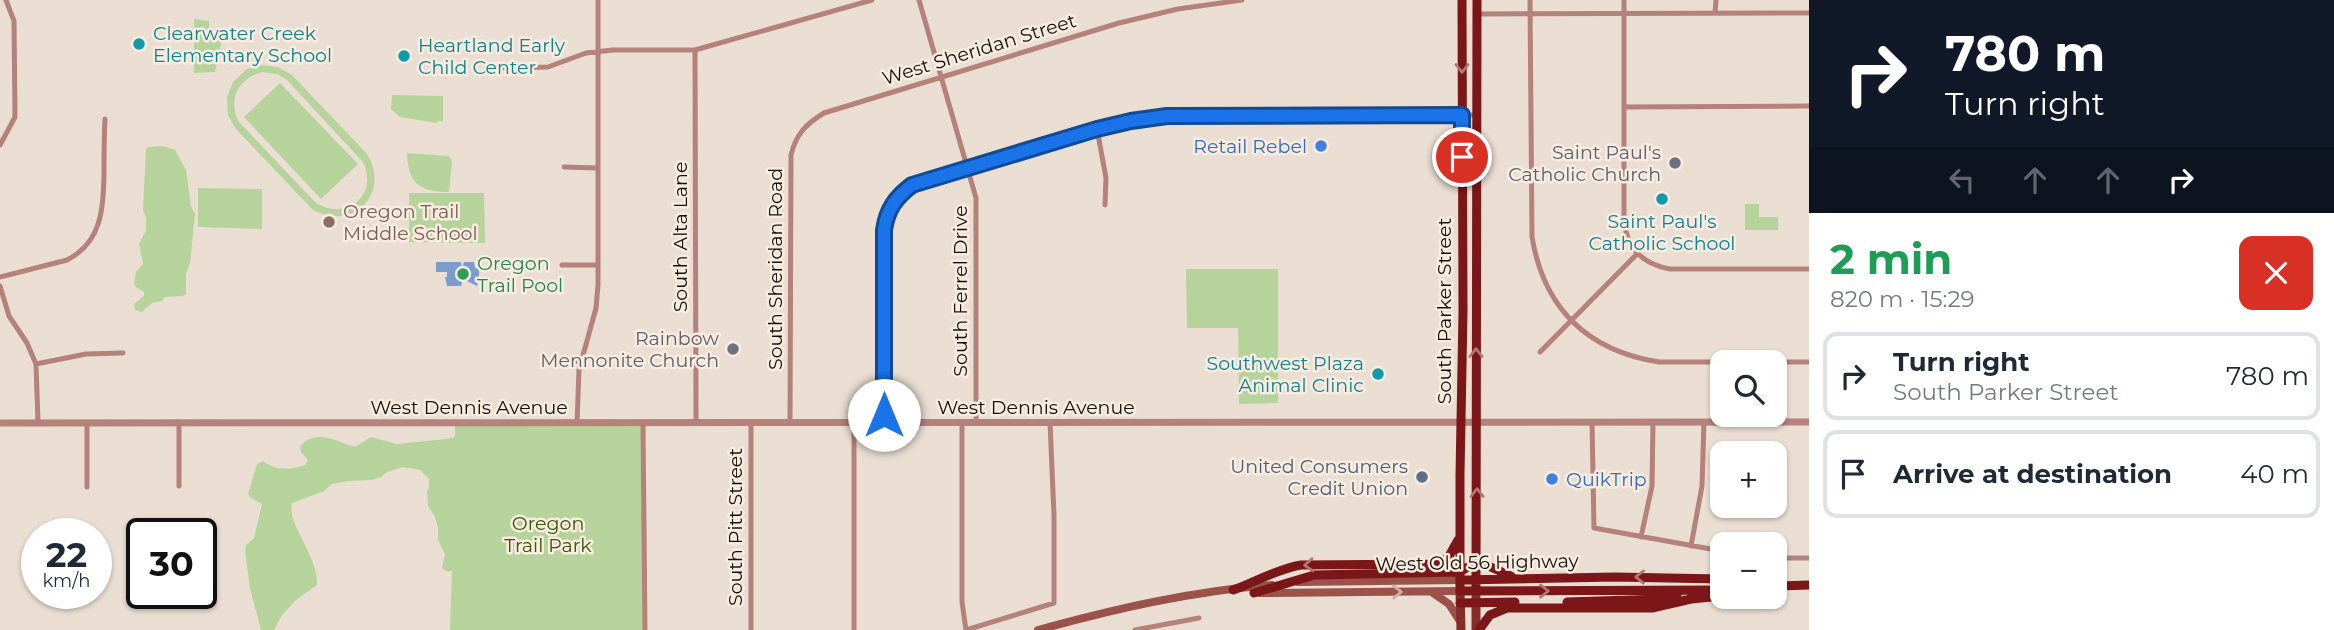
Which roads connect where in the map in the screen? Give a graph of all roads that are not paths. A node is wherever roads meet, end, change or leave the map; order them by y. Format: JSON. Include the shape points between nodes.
{"nodes":[{"id":1,"x":6,"y":0,"type":"edge"},
{"id":2,"x":598,"y":0,"type":"edge"},
{"id":3,"x":872,"y":0,"type":"edge"},
{"id":4,"x":919,"y":0,"type":"edge"},
{"id":5,"x":1242,"y":0,"type":"edge"},
{"id":6,"x":1462,"y":0,"type":"edge"},
{"id":7,"x":1476,"y":0,"type":"edge"},
{"id":8,"x":1530,"y":0,"type":"edge"},
{"id":9,"x":1624,"y":0,"type":"edge"},
{"id":10,"x":1716,"y":0,"type":"edge"},
{"id":11,"x":1715,"y":13,"type":"junction"},
{"id":12,"x":1809,"y":13,"type":"edge"},
{"id":13,"x":1476,"y":14,"type":"junction"},
{"id":14,"x":1531,"y":14,"type":"junction"},
{"id":15,"x":1624,"y":14,"type":"junction"},
{"id":16,"x":695,"y":50,"type":"junction"},
{"id":17,"x":597,"y":52,"type":"junction"},
{"id":18,"x":504,"y":68,"type":"dead end"},
{"id":19,"x":942,"y":78,"type":"junction"},
{"id":20,"x":1809,"y":106,"type":"edge"},
{"id":21,"x":1624,"y":107,"type":"junction"},
{"id":22,"x":1462,"y":115,"type":"junction"},
{"id":23,"x":1476,"y":115,"type":"junction"},
{"id":24,"x":105,"y":120,"type":"dead end"},
{"id":25,"x":810,"y":121,"type":"joint"},
{"id":26,"x":1097,"y":129,"type":"junction"},
{"id":27,"x":0,"y":145,"type":"edge"},
{"id":28,"x":564,"y":167,"type":"dead end"},
{"id":29,"x":969,"y":167,"type":"junction"},
{"id":30,"x":597,"y":168,"type":"junction"},
{"id":31,"x":1105,"y":205,"type":"dead end"},
{"id":32,"x":1637,"y":254,"type":"junction"},
{"id":33,"x":562,"y":265,"type":"dead end"},
{"id":34,"x":598,"y":265,"type":"junction"},
{"id":35,"x":1809,"y":269,"type":"edge"},
{"id":36,"x":0,"y":276,"type":"edge"},
{"id":37,"x":0,"y":286,"type":"edge"},
{"id":38,"x":1571,"y":321,"type":"junction"},
{"id":39,"x":1539,"y":352,"type":"dead end"},
{"id":40,"x":123,"y":353,"type":"dead end"},
{"id":41,"x":563,"y":359,"type":"dead end"},
{"id":42,"x":581,"y":362,"type":"junction"},
{"id":43,"x":1809,"y":362,"type":"edge"},
{"id":44,"x":36,"y":364,"type":"junction"},
{"id":45,"x":1461,"y":421,"type":"junction"},
{"id":46,"x":1476,"y":421,"type":"junction"},
{"id":47,"x":38,"y":422,"type":"junction"},
{"id":48,"x":178,"y":422,"type":"junction"},
{"id":49,"x":1050,"y":422,"type":"junction"},
{"id":50,"x":1592,"y":422,"type":"junction"},
{"id":51,"x":1653,"y":422,"type":"junction"},
{"id":52,"x":1704,"y":422,"type":"junction"},
{"id":53,"x":1809,"y":422,"type":"edge"},
{"id":54,"x":0,"y":423,"type":"edge"},
{"id":55,"x":87,"y":423,"type":"junction"},
{"id":56,"x":577,"y":423,"type":"junction"},
{"id":57,"x":696,"y":423,"type":"junction"},
{"id":58,"x":751,"y":423,"type":"junction"},
{"id":59,"x":790,"y":423,"type":"junction"},
{"id":60,"x":854,"y":423,"type":"junction"},
{"id":61,"x":884,"y":423,"type":"junction"},
{"id":62,"x":962,"y":423,"type":"junction"},
{"id":63,"x":975,"y":423,"type":"junction"},
{"id":64,"x":643,"y":424,"type":"junction"},
{"id":65,"x":178,"y":486,"type":"dead end"},
{"id":66,"x":86,"y":487,"type":"dead end"},
{"id":67,"x":1460,"y":535,"type":"junction"},
{"id":68,"x":1642,"y":537,"type":"junction"},
{"id":69,"x":1691,"y":546,"type":"junction"},
{"id":70,"x":1710,"y":549,"type":"edge"},
{"id":71,"x":1787,"y":558,"type":"edge"},
{"id":72,"x":1809,"y":558,"type":"edge"},
{"id":73,"x":1477,"y":561,"type":"junction"},
{"id":74,"x":1460,"y":576,"type":"junction"},
{"id":75,"x":1518,"y":579,"type":"junction"},
{"id":76,"x":1708,"y":579,"type":"joint"},
{"id":77,"x":1476,"y":580,"type":"junction"},
{"id":78,"x":1277,"y":585,"type":"junction"},
{"id":79,"x":1787,"y":585,"type":"edge"},
{"id":80,"x":1809,"y":585,"type":"edge"},
{"id":81,"x":1233,"y":590,"type":"junction"},
{"id":82,"x":1460,"y":591,"type":"junction"},
{"id":83,"x":1686,"y":591,"type":"junction"},
{"id":84,"x":1431,"y":592,"type":"junction"},
{"id":85,"x":1476,"y":592,"type":"junction"},
{"id":86,"x":1710,"y":592,"type":"edge"},
{"id":87,"x":1254,"y":593,"type":"junction"},
{"id":88,"x":1710,"y":595,"type":"edge"},
{"id":89,"x":1460,"y":603,"type":"junction"},
{"id":90,"x":1476,"y":603,"type":"junction"},
{"id":91,"x":1199,"y":618,"type":"dead end"},
{"id":92,"x":1069,"y":626,"type":"edge"},
{"id":93,"x":1461,"y":626,"type":"edge"},
{"id":94,"x":645,"y":630,"type":"edge"},
{"id":95,"x":751,"y":630,"type":"edge"},
{"id":96,"x":854,"y":630,"type":"edge"},
{"id":97,"x":966,"y":630,"type":"edge"},
{"id":98,"x":1038,"y":630,"type":"edge"},
{"id":99,"x":1135,"y":630,"type":"edge"},
{"id":100,"x":1478,"y":630,"type":"edge"}],
"edges":[{"from":1,"to":27,"type":"street","via":[[14,21],[15,117]]},
{"from":2,"to":17,"type":"street"},
{"from":3,"to":16,"type":"street"},
{"from":4,"to":19,"type":"street","name":"South Ferrel Drive"},
{"from":5,"to":19,"type":"street","name":"West Sheridan Street","via":[[1129,20]]},
{"from":6,"to":22,"type":"highway","name":"South Parker Street","one_way":true},
{"from":7,"to":13,"type":"highway","name":"South Parker Street"},
{"from":8,"to":14,"type":"street"},
{"from":9,"to":15,"type":"street"},
{"from":10,"to":11,"type":"street"},
{"from":11,"to":12,"type":"street"},
{"from":11,"to":15,"type":"street"},
{"from":13,"to":14,"type":"street"},
{"from":13,"to":23,"type":"highway","name":"South Parker Street"},
{"from":14,"to":15,"type":"street"},
{"from":14,"to":38,"type":"street","via":[[1532,237],[1545,285]]},
{"from":15,"to":21,"type":"street"},
{"from":16,"to":17,"type":"street"},
{"from":16,"to":57,"type":"street","name":"South Alta Lane"},
{"from":17,"to":18,"type":"street","via":[[548,67]]},
{"from":17,"to":30,"type":"street"},
{"from":19,"to":25,"type":"street","name":"West Sheridan Street"},
{"from":19,"to":29,"type":"street","name":"South Ferrel Drive"},
{"from":20,"to":21,"type":"street"},
{"from":21,"to":32,"type":"street","via":[[1625,231]]},
{"from":22,"to":23,"type":"street"},
{"from":22,"to":26,"type":"street","via":[[1185,115]]},
{"from":22,"to":45,"type":"highway","name":"South Parker Street"},
{"from":46,"to":23,"type":"highway","name":"South Parker Street","one_way":true},
{"from":24,"to":36,"type":"street","via":[[103,210],[93,238],[67,260]]},
{"from":25,"to":59,"type":"street","name":"South Sheridan Road","via":[[791,155]]},
{"from":26,"to":29,"type":"street"},
{"from":26,"to":31,"type":"street","via":[[1106,178]]},
{"from":28,"to":30,"type":"street"},
{"from":29,"to":61,"type":"street","via":[[912,185],[895,199],[885,219]]},
{"from":29,"to":63,"type":"street","name":"South Ferrel Drive","via":[[976,198]]},
{"from":30,"to":34,"type":"street"},
{"from":32,"to":35,"type":"street","via":[[1648,263],[1670,269]]},
{"from":32,"to":38,"type":"street"},
{"from":33,"to":34,"type":"street"},
{"from":34,"to":42,"type":"street","via":[[596,308]]},
{"from":37,"to":44,"type":"street","via":[[9,316]]},
{"from":38,"to":39,"type":"street"},
{"from":38,"to":43,"type":"street","via":[[1610,348],[1641,359]]},
{"from":40,"to":44,"type":"street","via":[[86,354]]},
{"from":41,"to":42,"type":"street"},
{"from":42,"to":56,"type":"street"},
{"from":44,"to":47,"type":"street"},
{"from":45,"to":46,"type":"street","name":"West Dennis Avenue"},
{"from":45,"to":49,"type":"street","name":"West Dennis Avenue"},
{"from":45,"to":67,"type":"highway","name":"South Parker Street"},
{"from":46,"to":50,"type":"street","name":"West Dennis Avenue"},
{"from":73,"to":46,"type":"highway","name":"South Parker Street","one_way":true},
{"from":47,"to":54,"type":"street","name":"West Dennis Avenue"},
{"from":47,"to":55,"type":"street","name":"West Dennis Avenue"},
{"from":48,"to":55,"type":"street","name":"West Dennis Avenue"},
{"from":48,"to":56,"type":"street","name":"West Dennis Avenue"},
{"from":48,"to":65,"type":"street"},
{"from":49,"to":63,"type":"street","name":"West Dennis Avenue"},
{"from":49,"to":97,"type":"street","via":[[1054,603]]},
{"from":50,"to":51,"type":"street","name":"West Dennis Avenue"},
{"from":50,"to":68,"type":"street","via":[[1594,528]]},
{"from":51,"to":52,"type":"street","name":"West Dennis Avenue"},
{"from":51,"to":68,"type":"street","via":[[1652,485]]},
{"from":52,"to":53,"type":"street","name":"West Dennis Avenue"},
{"from":52,"to":69,"type":"street","via":[[1702,486]]},
{"from":55,"to":66,"type":"street"},
{"from":56,"to":64,"type":"street","name":"West Dennis Avenue"},
{"from":57,"to":58,"type":"street","name":"West Dennis Avenue"},
{"from":57,"to":64,"type":"street","name":"West Dennis Avenue"},
{"from":58,"to":59,"type":"street","name":"West Dennis Avenue"},
{"from":58,"to":95,"type":"street","name":"South Pitt Street"},
{"from":59,"to":60,"type":"street","name":"West Dennis Avenue"},
{"from":60,"to":61,"type":"street","name":"West Dennis Avenue"},
{"from":60,"to":96,"type":"street"},
{"from":61,"to":62,"type":"street","name":"West Dennis Avenue"},
{"from":62,"to":63,"type":"street","name":"West Dennis Avenue"},
{"from":62,"to":97,"type":"street"},
{"from":64,"to":94,"type":"street"},
{"from":67,"to":74,"type":"highway","name":"South Parker Street"},
{"from":67,"to":81,"type":"highway","one_way":true,"via":[[1448,558],[1436,564],[1301,565]]},
{"from":68,"to":69,"type":"street"},
{"from":69,"to":70,"type":"street"},
{"from":71,"to":72,"type":"street"},
{"from":73,"to":74,"type":"highway"},
{"from":73,"to":75,"type":"highway"},
{"from":73,"to":77,"type":"highway","name":"South Parker Street"},
{"from":74,"to":77,"type":"highway","name":"West Old 56 Highway"},
{"from":74,"to":78,"type":"highway","name":"West Old 56 Highway","via":[[1329,573]]},
{"from":74,"to":82,"type":"highway","name":"South Parker Street"},
{"from":76,"to":75,"type":"highway","name":"West Old 56 Highway","one_way":true},
{"from":75,"to":77,"type":"highway","name":"West Old 56 Highway"},
{"from":76,"to":83,"type":"highway"},
{"from":77,"to":85,"type":"highway","name":"South Parker Street"},
{"from":78,"to":81,"type":"main road","name":"West Old 56 Highway"},
{"from":78,"to":87,"type":"highway","name":"West Old 56 Highway"},
{"from":79,"to":80,"type":"highway"},
{"from":81,"to":87,"type":"main road","name":"West Old 56 Highway"},
{"from":81,"to":92,"type":"main road","name":"West Old 56 Highway","via":[[1172,598]]},
{"from":82,"to":84,"type":"main road","name":"West Old 56 Highway"},
{"from":82,"to":85,"type":"highway","name":"West Old 56 Highway"},
{"from":82,"to":89,"type":"main road"},
{"from":85,"to":83,"type":"highway","name":"West Old 56 Highway","one_way":true},
{"from":83,"to":86,"type":"highway","name":"West Old 56 Highway"},
{"from":83,"to":90,"type":"highway","via":[[1663,599]]},
{"from":87,"to":84,"type":"main road","name":"West Old 56 Highway","one_way":true},
{"from":84,"to":93,"type":"main road","via":[[1449,604]]},
{"from":85,"to":90,"type":"main road"},
{"from":88,"to":100,"type":"highway","via":[[1653,608],[1507,608],[1490,615]]},
{"from":89,"to":90,"type":"highway"},
{"from":89,"to":93,"type":"main road"},
{"from":90,"to":100,"type":"main road"},
{"from":91,"to":99,"type":"street"},
{"from":92,"to":98,"type":"main road","name":"West Old 56 Highway"}]}
